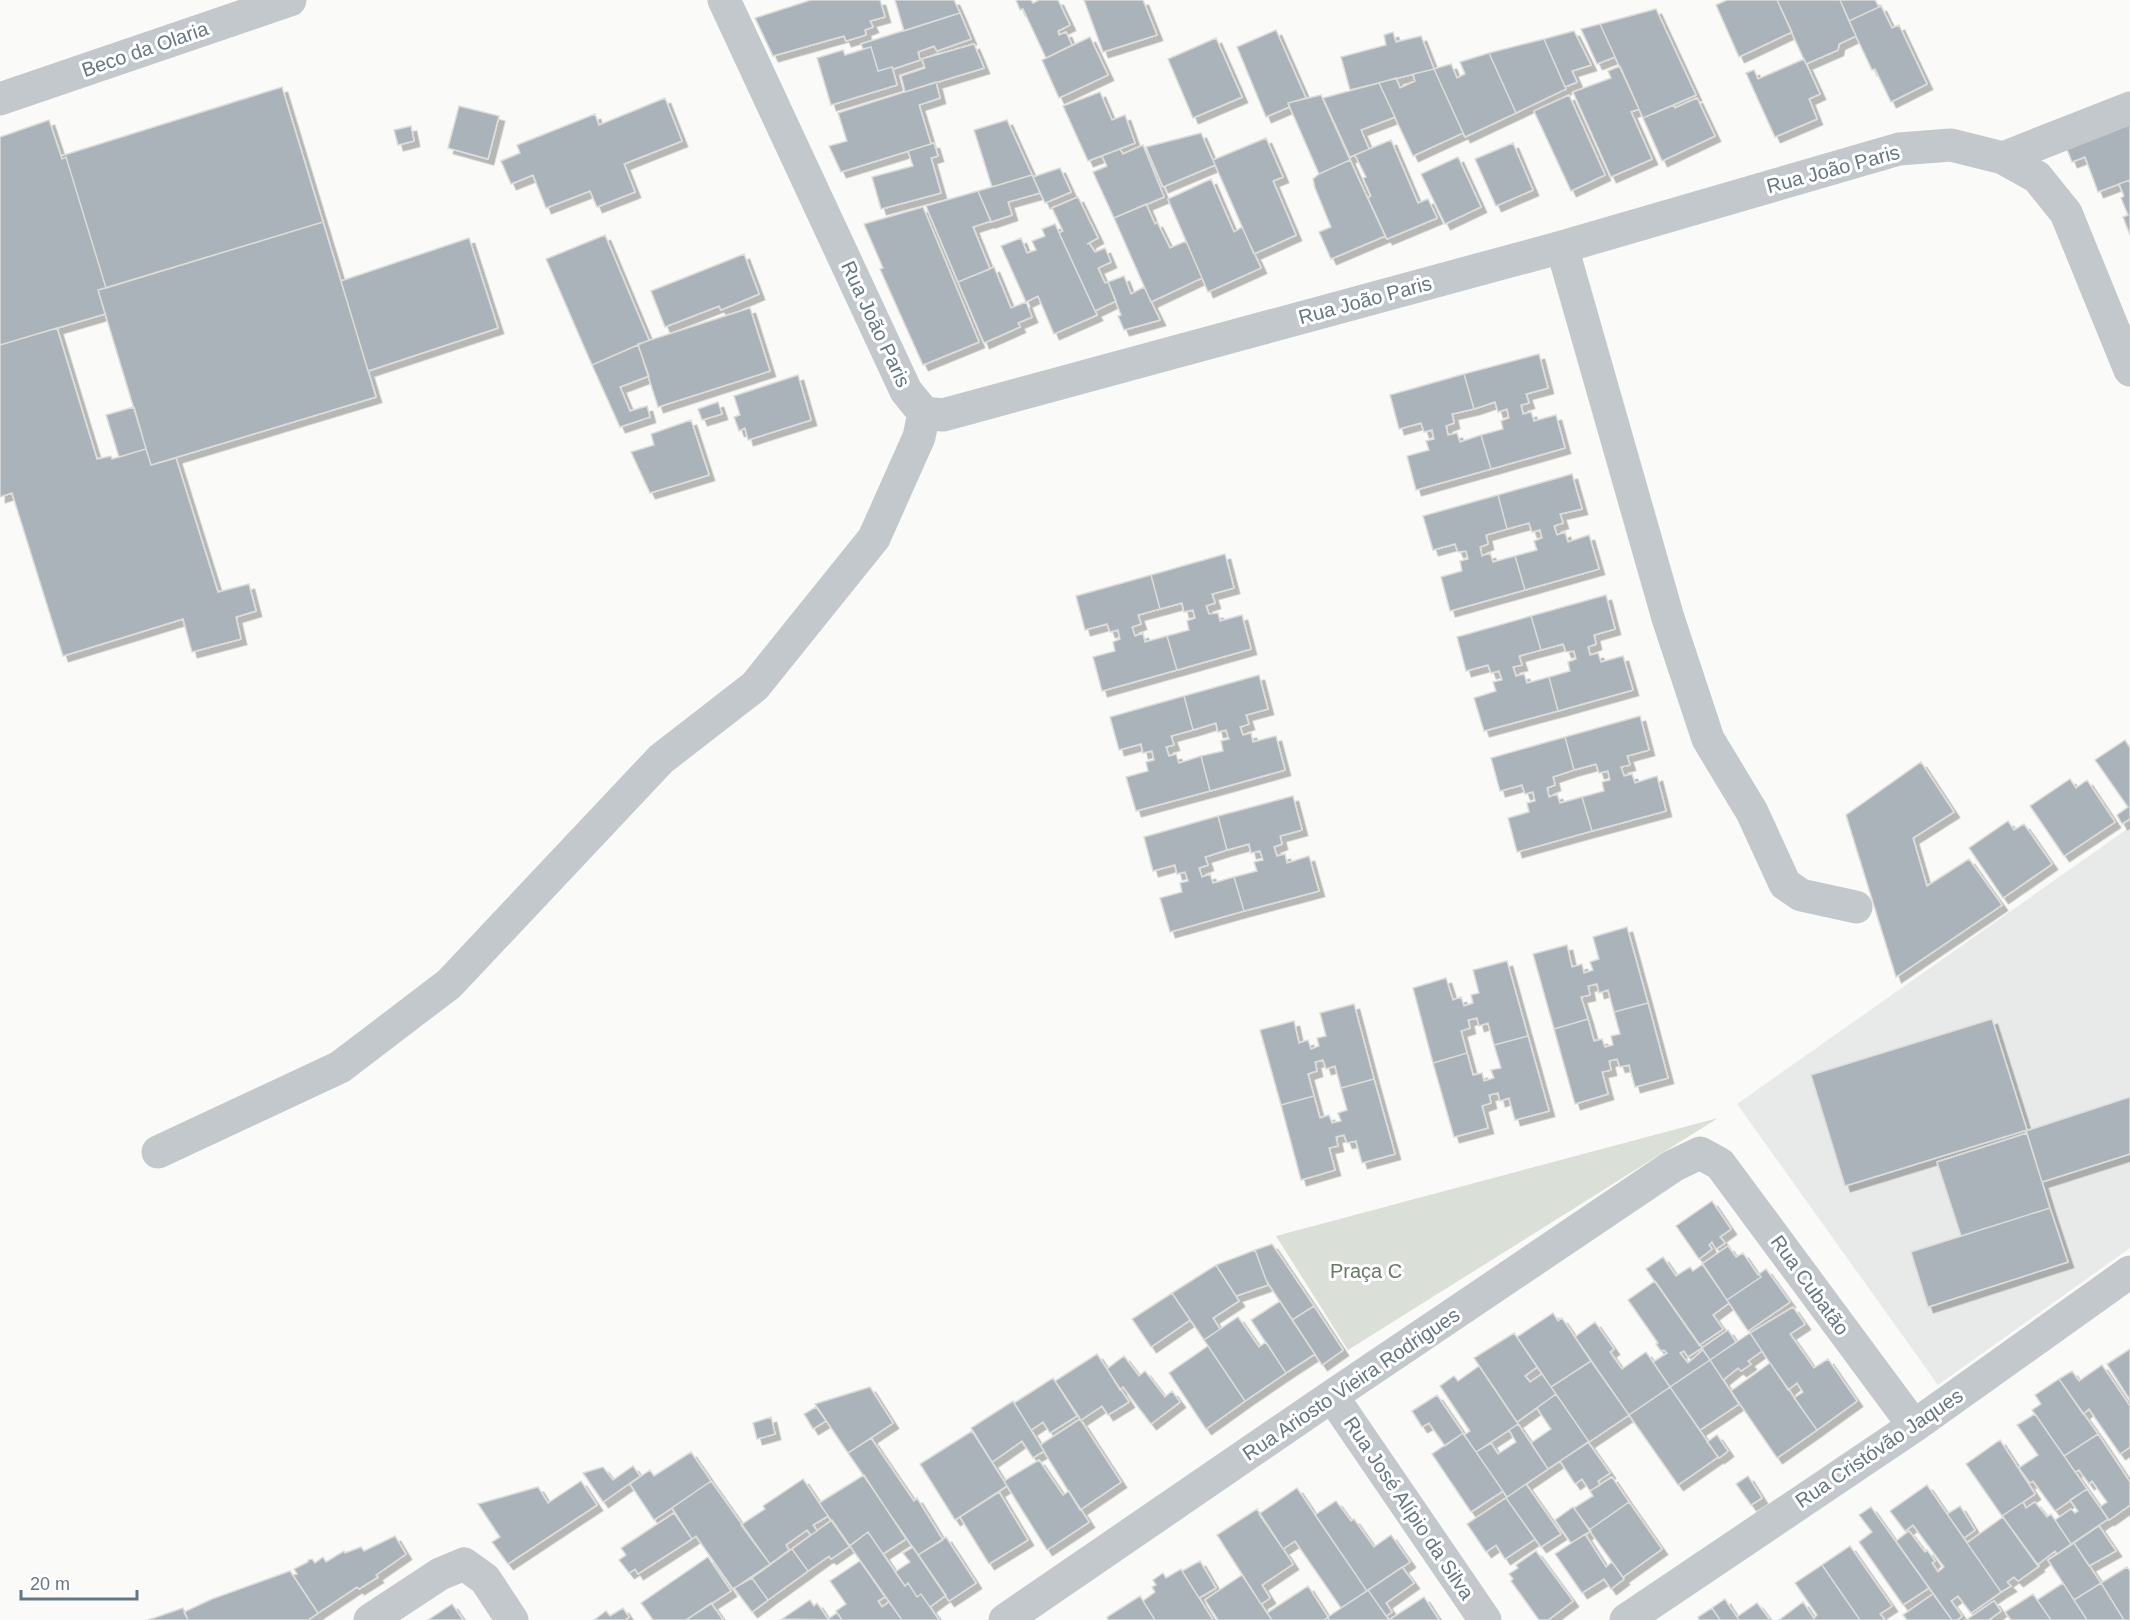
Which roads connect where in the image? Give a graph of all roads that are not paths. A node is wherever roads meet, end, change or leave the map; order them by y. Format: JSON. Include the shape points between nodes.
{"nodes":[{"id":1,"x":290,"y":0,"type":"edge"},
{"id":2,"x":724,"y":0,"type":"edge"},
{"id":3,"x":0,"y":99,"type":"edge"},
{"id":4,"x":2130,"y":108,"type":"edge"},
{"id":5,"x":2003,"y":158,"type":"junction"},
{"id":6,"x":1562,"y":247,"type":"junction"},
{"id":7,"x":2130,"y":370,"type":"edge"},
{"id":8,"x":924,"y":413,"type":"junction"},
{"id":9,"x":1856,"y":907,"type":"dead end"},
{"id":10,"x":158,"y":1152,"type":"dead end"},
{"id":11,"x":1700,"y":1153,"type":"joint"},
{"id":12,"x":2130,"y":1272,"type":"edge"},
{"id":13,"x":1332,"y":1396,"type":"junction"},
{"id":14,"x":1914,"y":1426,"type":"junction"},
{"id":15,"x":370,"y":1620,"type":"edge"},
{"id":16,"x":512,"y":1620,"type":"edge"},
{"id":17,"x":1005,"y":1620,"type":"edge"},
{"id":18,"x":1485,"y":1620,"type":"edge"},
{"id":19,"x":1626,"y":1620,"type":"edge"}],
"edges":[{"from":1,"to":3,"type":"street","name":"Beco da Olaria"},
{"from":2,"to":8,"type":"street","name":"Rua João Paris","via":[[906,391]]},
{"from":4,"to":5,"type":"street"},
{"from":5,"to":6,"type":"street","name":"Rua João Paris","via":[[1951,145],[1899,149]]},
{"from":5,"to":7,"type":"street","name":"Rua João Paris","via":[[2037,177],[2066,213]]},
{"from":6,"to":8,"type":"street","name":"Rua João Paris","via":[[943,415]]},
{"from":6,"to":9,"type":"street","via":[[1668,618],[1708,739],[1752,812],[1785,884],[1801,895]]},
{"from":8,"to":10,"type":"street","via":[[919,437],[874,538],[755,686],[661,759],[449,984],[340,1067]]},
{"from":11,"to":13,"type":"street","name":"Rua Ariosto Vieira Rodrigues","via":[[1673,1166]]},
{"from":11,"to":14,"type":"street","name":"Rua Cubatão","via":[[1720,1164]]},
{"from":12,"to":14,"type":"street","name":"Rua Cristóvão Jaques"},
{"from":13,"to":17,"type":"street","name":"Rua Ariosto Vieira Rodrigues"},
{"from":13,"to":18,"type":"street","name":"Rua José Alípio da Silva"},
{"from":14,"to":19,"type":"street","name":"Rua Cristóvão Jaques"},
{"from":15,"to":16,"type":"street","via":[[440,1574],[464,1564],[485,1579]]}]}
